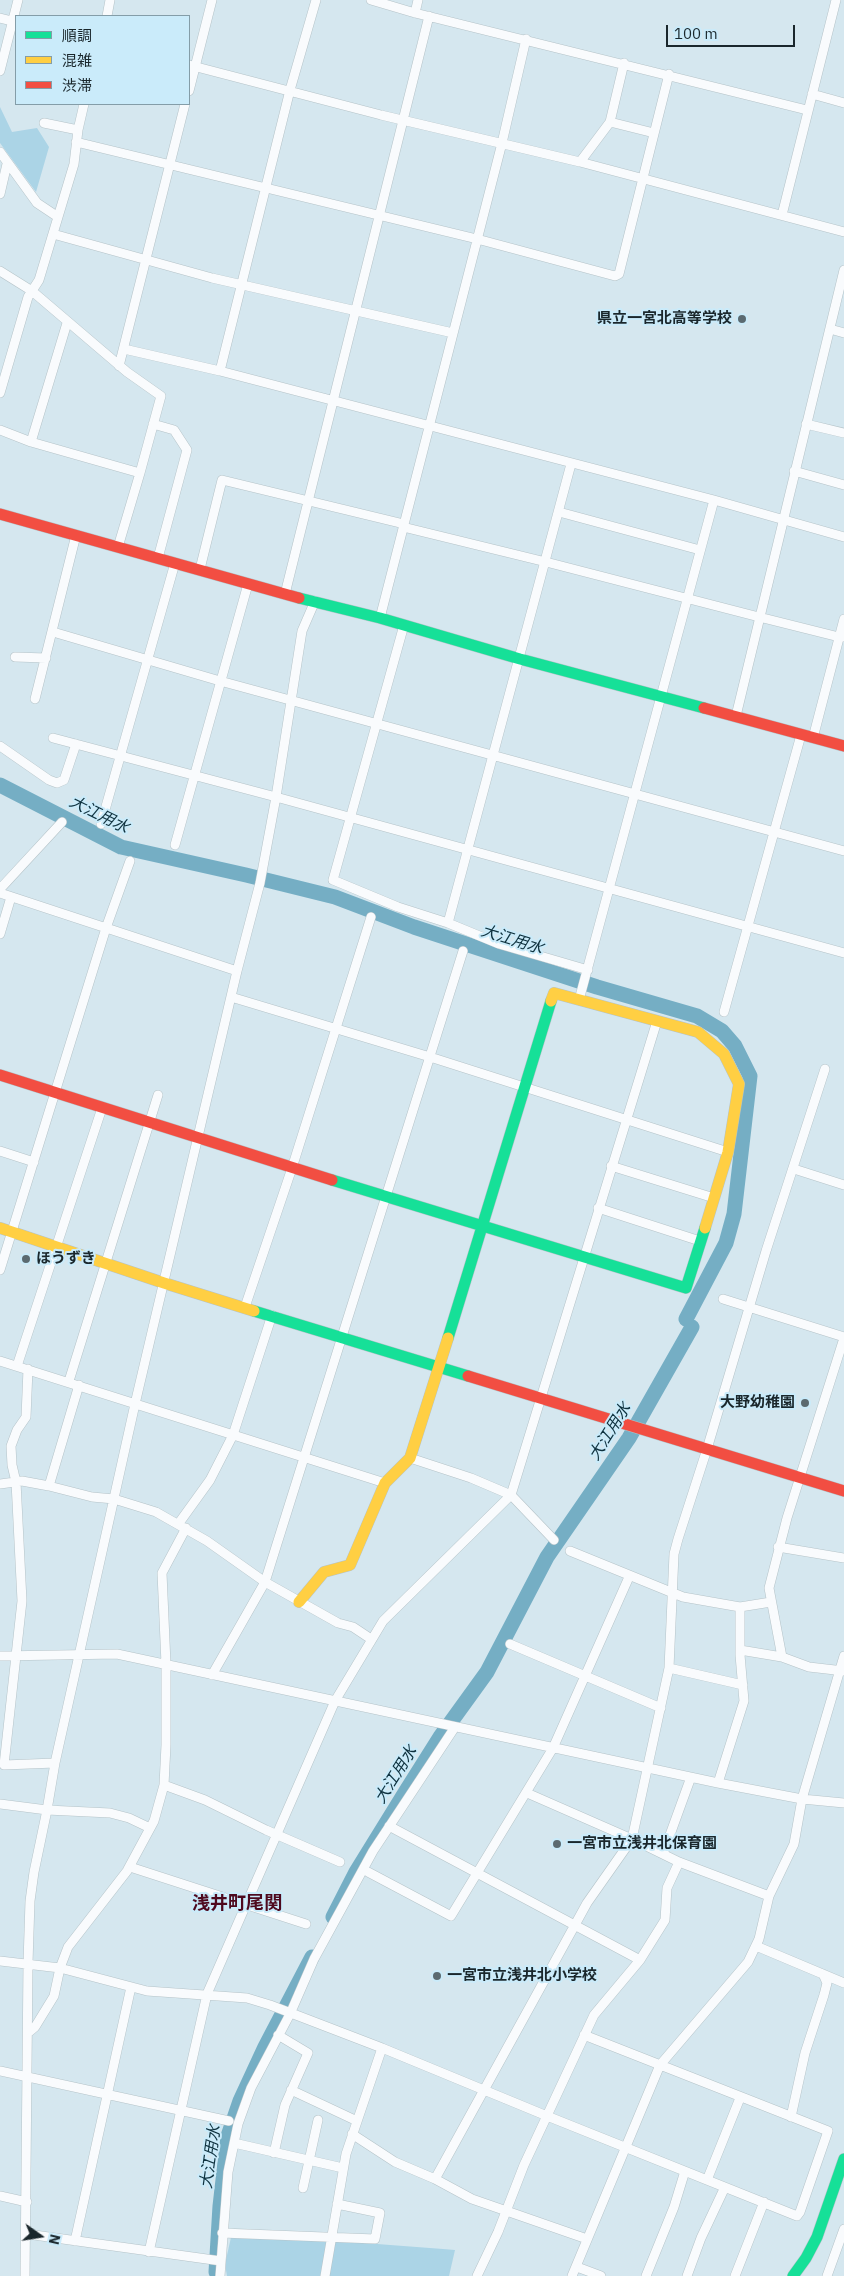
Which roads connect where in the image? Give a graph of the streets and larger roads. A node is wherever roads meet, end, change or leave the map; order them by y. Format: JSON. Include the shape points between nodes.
{"nodes":[{"id":1,"x":18,"y":0,"type":"edge"},
{"id":2,"x":110,"y":0,"type":"edge"},
{"id":3,"x":212,"y":0,"type":"edge"},
{"id":4,"x":316,"y":0,"type":"edge"},
{"id":5,"x":371,"y":0,"type":"edge"},
{"id":6,"x":418,"y":0,"type":"edge"},
{"id":7,"x":836,"y":0,"type":"edge"},
{"id":8,"x":415,"y":13,"type":"junction"},
{"id":9,"x":15,"y":15,"type":"edge"},
{"id":10,"x":107,"y":15,"type":"edge"},
{"id":11,"x":429,"y":16,"type":"junction"},
{"id":12,"x":0,"y":18,"type":"edge"},
{"id":13,"x":14,"y":22,"type":"edge"},
{"id":14,"x":526,"y":39,"type":"junction"},
{"id":15,"x":624,"y":63,"type":"junction"},
{"id":16,"x":192,"y":66,"type":"edge"},
{"id":17,"x":0,"y":71,"type":"edge"},
{"id":18,"x":669,"y":74,"type":"junction"},
{"id":19,"x":190,"y":83,"type":"edge"},
{"id":20,"x":290,"y":90,"type":"junction"},
{"id":21,"x":812,"y":94,"type":"junction"},
{"id":22,"x":844,"y":102,"type":"edge"},
{"id":23,"x":84,"y":105,"type":"edge"},
{"id":24,"x":185,"y":105,"type":"edge"},
{"id":25,"x":808,"y":110,"type":"junction"},
{"id":26,"x":403,"y":120,"type":"junction"},
{"id":27,"x":610,"y":122,"type":"junction"},
{"id":28,"x":44,"y":123,"type":"dead end"},
{"id":29,"x":78,"y":130,"type":"junction"},
{"id":30,"x":654,"y":133,"type":"junction"},
{"id":31,"x":76,"y":142,"type":"junction"},
{"id":32,"x":502,"y":143,"type":"junction"},
{"id":33,"x":0,"y":152,"type":"edge"},
{"id":34,"x":580,"y":162,"type":"junction"},
{"id":35,"x":170,"y":163,"type":"junction"},
{"id":36,"x":7,"y":164,"type":"junction"},
{"id":37,"x":643,"y":178,"type":"junction"},
{"id":38,"x":265,"y":188,"type":"junction"},
{"id":39,"x":0,"y":194,"type":"edge"},
{"id":40,"x":782,"y":215,"type":"junction"},
{"id":41,"x":379,"y":216,"type":"junction"},
{"id":42,"x":58,"y":217,"type":"junction"},
{"id":43,"x":844,"y":232,"type":"edge"},
{"id":44,"x":53,"y":234,"type":"junction"},
{"id":45,"x":477,"y":239,"type":"junction"},
{"id":46,"x":146,"y":259,"type":"junction"},
{"id":47,"x":0,"y":270,"type":"edge"},
{"id":48,"x":844,"y":270,"type":"edge"},
{"id":49,"x":242,"y":285,"type":"junction"},
{"id":50,"x":32,"y":291,"type":"junction"},
{"id":51,"x":355,"y":311,"type":"junction"},
{"id":52,"x":67,"y":323,"type":"junction"},
{"id":53,"x":830,"y":329,"type":"junction"},
{"id":54,"x":453,"y":333,"type":"junction"},
{"id":55,"x":844,"y":333,"type":"edge"},
{"id":56,"x":124,"y":349,"type":"junction"},
{"id":57,"x":119,"y":366,"type":"junction"},
{"id":58,"x":220,"y":372,"type":"junction"},
{"id":59,"x":0,"y":393,"type":"edge"},
{"id":60,"x":332,"y":402,"type":"junction"},
{"id":61,"x":153,"y":424,"type":"junction"},
{"id":62,"x":806,"y":424,"type":"junction"},
{"id":63,"x":428,"y":426,"type":"junction"},
{"id":64,"x":0,"y":430,"type":"edge"},
{"id":65,"x":844,"y":433,"type":"edge"},
{"id":66,"x":31,"y":442,"type":"junction"},
{"id":67,"x":571,"y":464,"type":"junction"},
{"id":68,"x":794,"y":471,"type":"junction"},
{"id":69,"x":140,"y":473,"type":"junction"},
{"id":70,"x":844,"y":484,"type":"edge"},
{"id":71,"x":308,"y":500,"type":"junction"},
{"id":72,"x":714,"y":500,"type":"junction"},
{"id":73,"x":559,"y":512,"type":"junction"},
{"id":74,"x":0,"y":514,"type":"edge"},
{"id":75,"x":782,"y":521,"type":"junction"},
{"id":76,"x":403,"y":525,"type":"junction"},
{"id":77,"x":76,"y":535,"type":"junction"},
{"id":78,"x":844,"y":537,"type":"edge"},
{"id":79,"x":118,"y":546,"type":"junction"},
{"id":80,"x":700,"y":550,"type":"junction"},
{"id":81,"x":158,"y":558,"type":"junction"},
{"id":82,"x":546,"y":562,"type":"junction"},
{"id":83,"x":175,"y":563,"type":"junction"},
{"id":84,"x":200,"y":569,"type":"junction"},
{"id":85,"x":248,"y":584,"type":"junction"},
{"id":86,"x":285,"y":594,"type":"junction"},
{"id":87,"x":688,"y":598,"type":"junction"},
{"id":88,"x":315,"y":602,"type":"junction"},
{"id":89,"x":759,"y":617,"type":"junction"},
{"id":90,"x":380,"y":618,"type":"junction"},
{"id":91,"x":844,"y":619,"type":"edge"},
{"id":92,"x":404,"y":625,"type":"junction"},
{"id":93,"x":53,"y":632,"type":"junction"},
{"id":94,"x":842,"y":637,"type":"edge"},
{"id":95,"x":14,"y":657,"type":"dead end"},
{"id":96,"x":46,"y":658,"type":"junction"},
{"id":97,"x":520,"y":659,"type":"junction"},
{"id":98,"x":148,"y":662,"type":"junction"},
{"id":99,"x":220,"y":682,"type":"junction"},
{"id":100,"x":661,"y":696,"type":"junction"},
{"id":101,"x":35,"y":699,"type":"dead end"},
{"id":102,"x":290,"y":700,"type":"junction"},
{"id":103,"x":736,"y":716,"type":"junction"},
{"id":104,"x":376,"y":723,"type":"junction"},
{"id":105,"x":801,"y":735,"type":"junction"},
{"id":106,"x":53,"y":738,"type":"dead end"},
{"id":107,"x":813,"y":738,"type":"junction"},
{"id":108,"x":76,"y":744,"type":"junction"},
{"id":109,"x":0,"y":746,"type":"edge"},
{"id":110,"x":844,"y":746,"type":"edge"},
{"id":111,"x":494,"y":754,"type":"junction"},
{"id":112,"x":121,"y":757,"type":"junction"},
{"id":113,"x":196,"y":776,"type":"junction"},
{"id":114,"x":634,"y":794,"type":"junction"},
{"id":115,"x":276,"y":797,"type":"junction"},
{"id":116,"x":351,"y":818,"type":"junction"},
{"id":117,"x":62,"y":822,"type":"dead end"},
{"id":118,"x":101,"y":824,"type":"dead end"},
{"id":119,"x":774,"y":831,"type":"junction"},
{"id":120,"x":175,"y":845,"type":"dead end"},
{"id":121,"x":468,"y":850,"type":"junction"},
{"id":122,"x":844,"y":851,"type":"edge"},
{"id":123,"x":130,"y":861,"type":"dead end"},
{"id":124,"x":609,"y":888,"type":"junction"},
{"id":125,"x":0,"y":889,"type":"edge"},
{"id":126,"x":0,"y":893,"type":"edge"},
{"id":127,"x":11,"y":897,"type":"junction"},
{"id":128,"x":371,"y":917,"type":"dead end"},
{"id":129,"x":448,"y":923,"type":"junction"},
{"id":130,"x":748,"y":926,"type":"junction"},
{"id":131,"x":106,"y":928,"type":"junction"},
{"id":132,"x":0,"y":934,"type":"edge"},
{"id":133,"x":463,"y":951,"type":"dead end"},
{"id":134,"x":844,"y":953,"type":"edge"},
{"id":135,"x":237,"y":971,"type":"junction"},
{"id":136,"x":585,"y":979,"type":"junction"},
{"id":137,"x":231,"y":997,"type":"junction"},
{"id":138,"x":579,"y":1000,"type":"junction"},
{"id":139,"x":724,"y":1012,"type":"dead end"},
{"id":140,"x":657,"y":1021,"type":"junction"},
{"id":141,"x":336,"y":1028,"type":"junction"},
{"id":142,"x":430,"y":1057,"type":"junction"},
{"id":143,"x":825,"y":1069,"type":"dead end"},
{"id":144,"x":0,"y":1074,"type":"edge"},
{"id":145,"x":526,"y":1087,"type":"junction"},
{"id":146,"x":57,"y":1092,"type":"junction"},
{"id":147,"x":158,"y":1094,"type":"dead end"},
{"id":148,"x":102,"y":1108,"type":"junction"},
{"id":149,"x":626,"y":1119,"type":"junction"},
{"id":150,"x":150,"y":1122,"type":"junction"},
{"id":151,"x":198,"y":1138,"type":"junction"},
{"id":152,"x":0,"y":1151,"type":"edge"},
{"id":153,"x":728,"y":1152,"type":"junction"},
{"id":154,"x":34,"y":1162,"type":"junction"},
{"id":155,"x":611,"y":1166,"type":"junction"},
{"id":156,"x":292,"y":1168,"type":"junction"},
{"id":157,"x":794,"y":1169,"type":"junction"},
{"id":158,"x":844,"y":1185,"type":"edge"},
{"id":159,"x":385,"y":1196,"type":"junction"},
{"id":160,"x":714,"y":1198,"type":"junction"},
{"id":161,"x":598,"y":1208,"type":"junction"},
{"id":162,"x":483,"y":1225,"type":"junction"},
{"id":163,"x":0,"y":1228,"type":"edge"},
{"id":164,"x":12,"y":1232,"type":"junction"},
{"id":165,"x":700,"y":1241,"type":"junction"},
{"id":166,"x":56,"y":1247,"type":"junction"},
{"id":167,"x":584,"y":1256,"type":"junction"},
{"id":168,"x":106,"y":1263,"type":"junction"},
{"id":169,"x":0,"y":1270,"type":"edge"},
{"id":170,"x":164,"y":1283,"type":"junction"},
{"id":171,"x":722,"y":1299,"type":"dead end"},
{"id":172,"x":245,"y":1307,"type":"junction"},
{"id":173,"x":750,"y":1309,"type":"junction"},
{"id":174,"x":272,"y":1315,"type":"junction"},
{"id":175,"x":343,"y":1337,"type":"junction"},
{"id":176,"x":844,"y":1337,"type":"edge"},
{"id":177,"x":0,"y":1361,"type":"edge"},
{"id":178,"x":17,"y":1366,"type":"junction"},
{"id":179,"x":439,"y":1366,"type":"junction"},
{"id":180,"x":28,"y":1370,"type":"junction"},
{"id":181,"x":69,"y":1381,"type":"junction"},
{"id":182,"x":79,"y":1385,"type":"junction"},
{"id":183,"x":542,"y":1398,"type":"junction"},
{"id":184,"x":136,"y":1404,"type":"junction"},
{"id":185,"x":233,"y":1436,"type":"junction"},
{"id":186,"x":707,"y":1449,"type":"junction"},
{"id":187,"x":305,"y":1456,"type":"junction"},
{"id":188,"x":410,"y":1458,"type":"junction"},
{"id":189,"x":801,"y":1478,"type":"junction"},
{"id":190,"x":16,"y":1482,"type":"junction"},
{"id":191,"x":385,"y":1483,"type":"junction"},
{"id":192,"x":0,"y":1484,"type":"edge"},
{"id":193,"x":49,"y":1486,"type":"junction"},
{"id":194,"x":844,"y":1491,"type":"edge"},
{"id":195,"x":511,"y":1495,"type":"junction"},
{"id":196,"x":114,"y":1499,"type":"junction"},
{"id":197,"x":182,"y":1526,"type":"junction"},
{"id":198,"x":554,"y":1540,"type":"dead end"},
{"id":199,"x":778,"y":1547,"type":"junction"},
{"id":200,"x":570,"y":1551,"type":"dead end"},
{"id":201,"x":844,"y":1558,"type":"edge"},
{"id":202,"x":629,"y":1577,"type":"junction"},
{"id":203,"x":265,"y":1582,"type":"junction"},
{"id":204,"x":672,"y":1593,"type":"junction"},
{"id":205,"x":299,"y":1602,"type":"junction"},
{"id":206,"x":771,"y":1602,"type":"junction"},
{"id":207,"x":740,"y":1606,"type":"junction"},
{"id":208,"x":372,"y":1639,"type":"junction"},
{"id":209,"x":510,"y":1644,"type":"dead end"},
{"id":210,"x":740,"y":1650,"type":"junction"},
{"id":211,"x":81,"y":1653,"type":"junction"},
{"id":212,"x":0,"y":1656,"type":"edge"},
{"id":213,"x":17,"y":1656,"type":"junction"},
{"id":214,"x":844,"y":1656,"type":"edge"},
{"id":215,"x":782,"y":1657,"type":"junction"},
{"id":216,"x":166,"y":1664,"type":"junction"},
{"id":217,"x":670,"y":1668,"type":"junction"},
{"id":218,"x":841,"y":1671,"type":"edge"},
{"id":219,"x":212,"y":1675,"type":"junction"},
{"id":220,"x":584,"y":1676,"type":"junction"},
{"id":221,"x":743,"y":1685,"type":"junction"},
{"id":222,"x":335,"y":1700,"type":"junction"},
{"id":223,"x":660,"y":1708,"type":"junction"},
{"id":224,"x":451,"y":1726,"type":"junction"},
{"id":225,"x":553,"y":1748,"type":"junction"},
{"id":226,"x":55,"y":1763,"type":"junction"},
{"id":227,"x":648,"y":1767,"type":"junction"},
{"id":228,"x":691,"y":1776,"type":"junction"},
{"id":229,"x":718,"y":1783,"type":"junction"},
{"id":230,"x":164,"y":1785,"type":"junction"},
{"id":231,"x":527,"y":1793,"type":"junction"},
{"id":232,"x":802,"y":1799,"type":"junction"},
{"id":233,"x":844,"y":1803,"type":"edge"},
{"id":234,"x":0,"y":1804,"type":"edge"},
{"id":235,"x":47,"y":1810,"type":"junction"},
{"id":236,"x":389,"y":1826,"type":"junction"},
{"id":237,"x":150,"y":1828,"type":"junction"},
{"id":238,"x":277,"y":1835,"type":"junction"},
{"id":239,"x":632,"y":1839,"type":"junction"},
{"id":240,"x":664,"y":1854,"type":"junction"},
{"id":241,"x":340,"y":1862,"type":"dead end"},
{"id":242,"x":679,"y":1862,"type":"junction"},
{"id":243,"x":130,"y":1867,"type":"junction"},
{"id":244,"x":368,"y":1872,"type":"dead end"},
{"id":245,"x":476,"y":1872,"type":"junction"},
{"id":246,"x":769,"y":1896,"type":"junction"},
{"id":247,"x":246,"y":1905,"type":"junction"},
{"id":248,"x":306,"y":1924,"type":"dead end"},
{"id":249,"x":574,"y":1925,"type":"junction"},
{"id":250,"x":756,"y":1946,"type":"junction"},
{"id":251,"x":640,"y":1960,"type":"junction"},
{"id":252,"x":0,"y":1961,"type":"edge"},
{"id":253,"x":28,"y":1963,"type":"junction"},
{"id":254,"x":60,"y":1968,"type":"junction"},
{"id":255,"x":823,"y":1974,"type":"junction"},
{"id":256,"x":844,"y":1983,"type":"edge"},
{"id":257,"x":131,"y":1987,"type":"junction"},
{"id":258,"x":207,"y":1994,"type":"junction"},
{"id":259,"x":289,"y":2013,"type":"junction"},
{"id":260,"x":29,"y":2032,"type":"junction"},
{"id":261,"x":278,"y":2035,"type":"junction"},
{"id":262,"x":584,"y":2035,"type":"junction"},
{"id":263,"x":382,"y":2048,"type":"junction"},
{"id":264,"x":660,"y":2065,"type":"junction"},
{"id":265,"x":0,"y":2071,"type":"edge"},
{"id":266,"x":26,"y":2077,"type":"junction"},
{"id":267,"x":291,"y":2090,"type":"junction"},
{"id":268,"x":483,"y":2090,"type":"junction"},
{"id":269,"x":107,"y":2095,"type":"junction"},
{"id":270,"x":740,"y":2098,"type":"junction"},
{"id":271,"x":180,"y":2111,"type":"junction"},
{"id":272,"x":547,"y":2116,"type":"junction"},
{"id":273,"x":791,"y":2118,"type":"junction"},
{"id":274,"x":318,"y":2120,"type":"dead end"},
{"id":275,"x":229,"y":2121,"type":"dead end"},
{"id":276,"x":357,"y":2121,"type":"junction"},
{"id":277,"x":352,"y":2134,"type":"junction"},
{"id":278,"x":234,"y":2143,"type":"junction"},
{"id":279,"x":625,"y":2146,"type":"junction"},
{"id":280,"x":274,"y":2153,"type":"junction"},
{"id":281,"x":844,"y":2159,"type":"edge"},
{"id":282,"x":309,"y":2160,"type":"junction"},
{"id":283,"x":344,"y":2168,"type":"junction"},
{"id":284,"x":685,"y":2170,"type":"junction"},
{"id":285,"x":435,"y":2179,"type":"junction"},
{"id":286,"x":707,"y":2180,"type":"junction"},
{"id":287,"x":725,"y":2187,"type":"junction"},
{"id":288,"x":303,"y":2188,"type":"dead end"},
{"id":289,"x":0,"y":2196,"type":"edge"},
{"id":290,"x":27,"y":2202,"type":"junction"},
{"id":291,"x":764,"y":2202,"type":"junction"},
{"id":292,"x":337,"y":2204,"type":"junction"},
{"id":293,"x":506,"y":2212,"type":"junction"},
{"id":294,"x":222,"y":2233,"type":"junction"},
{"id":295,"x":27,"y":2234,"type":"junction"},
{"id":296,"x":843,"y":2234,"type":"edge"},
{"id":297,"x":331,"y":2236,"type":"junction"},
{"id":298,"x":587,"y":2239,"type":"junction"},
{"id":299,"x":75,"y":2241,"type":"junction"},
{"id":300,"x":149,"y":2252,"type":"junction"},
{"id":301,"x":221,"y":2262,"type":"junction"},
{"id":302,"x":577,"y":2267,"type":"junction"},
{"id":303,"x":25,"y":2276,"type":"edge"},
{"id":304,"x":220,"y":2276,"type":"edge"},
{"id":305,"x":325,"y":2276,"type":"edge"},
{"id":306,"x":477,"y":2276,"type":"edge"},
{"id":307,"x":572,"y":2276,"type":"edge"},
{"id":308,"x":601,"y":2276,"type":"edge"},
{"id":309,"x":646,"y":2276,"type":"edge"},
{"id":310,"x":687,"y":2276,"type":"edge"},
{"id":311,"x":735,"y":2276,"type":"edge"},
{"id":312,"x":793,"y":2276,"type":"edge"},
{"id":313,"x":827,"y":2276,"type":"edge"}],
"edges":[{"from":1,"to":9,"type":"street"},
{"from":2,"to":10,"type":"street"},
{"from":3,"to":16,"type":"street"},
{"from":4,"to":20,"type":"street"},
{"from":5,"to":8,"type":"street"},
{"from":6,"to":8,"type":"street"},
{"from":7,"to":21,"type":"street"},
{"from":8,"to":11,"type":"street"},
{"from":11,"to":14,"type":"street"},
{"from":11,"to":26,"type":"street"},
{"from":12,"to":13,"type":"street"},
{"from":13,"to":17,"type":"street"},
{"from":14,"to":15,"type":"street"},
{"from":14,"to":32,"type":"street"},
{"from":15,"to":18,"type":"street"},
{"from":15,"to":27,"type":"street"},
{"from":16,"to":19,"type":"street"},
{"from":16,"to":20,"type":"street"},
{"from":18,"to":25,"type":"street"},
{"from":18,"to":30,"type":"street"},
{"from":20,"to":26,"type":"street"},
{"from":20,"to":38,"type":"street"},
{"from":21,"to":22,"type":"street"},
{"from":21,"to":25,"type":"street"},
{"from":23,"to":29,"type":"street"},
{"from":24,"to":35,"type":"street"},
{"from":25,"to":40,"type":"street"},
{"from":26,"to":32,"type":"street"},
{"from":26,"to":41,"type":"street"},
{"from":27,"to":30,"type":"street"},
{"from":27,"to":34,"type":"street"},
{"from":28,"to":29,"type":"street"},
{"from":29,"to":31,"type":"street"},
{"from":30,"to":37,"type":"street"},
{"from":31,"to":35,"type":"street"},
{"from":31,"to":42,"type":"street","via":[[74,164]]},
{"from":32,"to":34,"type":"street"},
{"from":32,"to":45,"type":"street"},
{"from":33,"to":36,"type":"street"},
{"from":34,"to":37,"type":"street"},
{"from":35,"to":38,"type":"street"},
{"from":35,"to":46,"type":"street"},
{"from":36,"to":39,"type":"street"},
{"from":36,"to":42,"type":"street","via":[[37,203]]},
{"from":37,"to":40,"type":"street"},
{"from":37,"to":45,"type":"street","via":[[619,274],[615,276]]},
{"from":38,"to":41,"type":"street"},
{"from":38,"to":49,"type":"street"},
{"from":40,"to":43,"type":"street"},
{"from":41,"to":45,"type":"street"},
{"from":41,"to":51,"type":"street"},
{"from":42,"to":44,"type":"street"},
{"from":44,"to":46,"type":"street"},
{"from":44,"to":50,"type":"street","via":[[39,280]]},
{"from":45,"to":54,"type":"street"},
{"from":46,"to":49,"type":"street"},
{"from":46,"to":56,"type":"street"},
{"from":47,"to":50,"type":"street"},
{"from":48,"to":53,"type":"street"},
{"from":49,"to":51,"type":"street"},
{"from":49,"to":58,"type":"street"},
{"from":50,"to":52,"type":"street"},
{"from":50,"to":59,"type":"street"},
{"from":51,"to":54,"type":"street"},
{"from":51,"to":60,"type":"street"},
{"from":52,"to":57,"type":"street"},
{"from":52,"to":66,"type":"street"},
{"from":53,"to":55,"type":"street"},
{"from":53,"to":62,"type":"street"},
{"from":54,"to":63,"type":"street"},
{"from":56,"to":57,"type":"street"},
{"from":56,"to":58,"type":"street"},
{"from":57,"to":61,"type":"street","via":[[161,396]]},
{"from":58,"to":60,"type":"street"},
{"from":60,"to":63,"type":"street"},
{"from":60,"to":71,"type":"street"},
{"from":61,"to":69,"type":"street"},
{"from":61,"to":81,"type":"street","via":[[174,430],[187,450]]},
{"from":62,"to":65,"type":"street"},
{"from":62,"to":68,"type":"street"},
{"from":63,"to":67,"type":"street"},
{"from":63,"to":76,"type":"street"},
{"from":64,"to":66,"type":"street"},
{"from":66,"to":69,"type":"street"},
{"from":67,"to":72,"type":"street"},
{"from":67,"to":73,"type":"street"},
{"from":68,"to":70,"type":"street"},
{"from":68,"to":75,"type":"street"},
{"from":69,"to":79,"type":"street"},
{"from":71,"to":76,"type":"street"},
{"from":71,"to":84,"type":"street","via":[[222,480]]},
{"from":71,"to":86,"type":"street"},
{"from":72,"to":75,"type":"street"},
{"from":72,"to":80,"type":"street"},
{"from":73,"to":80,"type":"street"},
{"from":73,"to":82,"type":"street"},
{"from":74,"to":77,"type":"street"},
{"from":75,"to":78,"type":"street"},
{"from":75,"to":89,"type":"street"},
{"from":76,"to":82,"type":"street"},
{"from":76,"to":90,"type":"street"},
{"from":77,"to":79,"type":"street"},
{"from":77,"to":93,"type":"street"},
{"from":79,"to":81,"type":"street"},
{"from":80,"to":87,"type":"street"},
{"from":81,"to":83,"type":"street"},
{"from":82,"to":87,"type":"street"},
{"from":82,"to":97,"type":"street"},
{"from":83,"to":84,"type":"street"},
{"from":83,"to":98,"type":"street"},
{"from":84,"to":85,"type":"street"},
{"from":85,"to":86,"type":"street"},
{"from":85,"to":99,"type":"street"},
{"from":86,"to":88,"type":"street"},
{"from":87,"to":89,"type":"street"},
{"from":87,"to":100,"type":"street"},
{"from":88,"to":90,"type":"street"},
{"from":88,"to":102,"type":"street","via":[[302,631]]},
{"from":89,"to":94,"type":"street"},
{"from":89,"to":103,"type":"street"},
{"from":90,"to":92,"type":"street"},
{"from":91,"to":94,"type":"street"},
{"from":92,"to":97,"type":"street"},
{"from":92,"to":104,"type":"street"},
{"from":93,"to":96,"type":"street"},
{"from":93,"to":98,"type":"street"},
{"from":94,"to":107,"type":"street"},
{"from":95,"to":96,"type":"street"},
{"from":96,"to":101,"type":"street"},
{"from":97,"to":100,"type":"street"},
{"from":97,"to":111,"type":"street"},
{"from":98,"to":99,"type":"street"},
{"from":98,"to":112,"type":"street"},
{"from":99,"to":102,"type":"street"},
{"from":99,"to":113,"type":"street"},
{"from":100,"to":103,"type":"street"},
{"from":100,"to":114,"type":"street"},
{"from":102,"to":104,"type":"street"},
{"from":102,"to":115,"type":"street"},
{"from":103,"to":105,"type":"street"},
{"from":104,"to":111,"type":"street"},
{"from":104,"to":116,"type":"street"},
{"from":105,"to":107,"type":"street"},
{"from":105,"to":119,"type":"street"},
{"from":106,"to":108,"type":"street"},
{"from":107,"to":110,"type":"street"},
{"from":108,"to":109,"type":"street","via":[[64,780],[57,783]]},
{"from":108,"to":112,"type":"street"},
{"from":111,"to":114,"type":"street"},
{"from":111,"to":121,"type":"street"},
{"from":112,"to":113,"type":"street"},
{"from":112,"to":118,"type":"street"},
{"from":113,"to":115,"type":"street"},
{"from":113,"to":120,"type":"street"},
{"from":114,"to":119,"type":"street"},
{"from":114,"to":124,"type":"street"},
{"from":115,"to":116,"type":"street"},
{"from":115,"to":135,"type":"street","via":[[261,879]]},
{"from":116,"to":121,"type":"street"},
{"from":116,"to":129,"type":"street","via":[[333,880]]},
{"from":117,"to":125,"type":"street"},
{"from":119,"to":122,"type":"street"},
{"from":119,"to":130,"type":"street"},
{"from":121,"to":124,"type":"street"},
{"from":121,"to":129,"type":"street"},
{"from":123,"to":131,"type":"street"},
{"from":124,"to":130,"type":"street"},
{"from":124,"to":136,"type":"street"},
{"from":126,"to":127,"type":"street"},
{"from":127,"to":131,"type":"street"},
{"from":127,"to":132,"type":"street"},
{"from":128,"to":141,"type":"street"},
{"from":129,"to":136,"type":"street"},
{"from":130,"to":134,"type":"street"},
{"from":130,"to":139,"type":"street"},
{"from":131,"to":135,"type":"street"},
{"from":131,"to":146,"type":"street"},
{"from":133,"to":142,"type":"street"},
{"from":135,"to":137,"type":"street"},
{"from":136,"to":138,"type":"street"},
{"from":137,"to":141,"type":"street"},
{"from":137,"to":151,"type":"street"},
{"from":138,"to":140,"type":"street"},
{"from":138,"to":145,"type":"street","via":[[554,993]]},
{"from":140,"to":149,"type":"street"},
{"from":140,"to":153,"type":"street","via":[[698,1032],[724,1054],[739,1084]]},
{"from":141,"to":142,"type":"street"},
{"from":141,"to":156,"type":"street"},
{"from":142,"to":145,"type":"street"},
{"from":142,"to":159,"type":"street"},
{"from":143,"to":157,"type":"street"},
{"from":144,"to":146,"type":"street"},
{"from":145,"to":149,"type":"street"},
{"from":145,"to":162,"type":"street"},
{"from":146,"to":148,"type":"street"},
{"from":146,"to":154,"type":"street"},
{"from":147,"to":150,"type":"street"},
{"from":148,"to":150,"type":"street"},
{"from":148,"to":166,"type":"street"},
{"from":149,"to":153,"type":"street"},
{"from":149,"to":155,"type":"street"},
{"from":150,"to":151,"type":"street"},
{"from":150,"to":168,"type":"street"},
{"from":151,"to":156,"type":"street"},
{"from":151,"to":170,"type":"street"},
{"from":152,"to":154,"type":"street"},
{"from":153,"to":160,"type":"street"},
{"from":154,"to":164,"type":"street"},
{"from":155,"to":160,"type":"street"},
{"from":155,"to":161,"type":"street"},
{"from":156,"to":159,"type":"street"},
{"from":156,"to":172,"type":"street"},
{"from":157,"to":158,"type":"street"},
{"from":157,"to":173,"type":"street"},
{"from":159,"to":162,"type":"street"},
{"from":159,"to":175,"type":"street"},
{"from":160,"to":165,"type":"street"},
{"from":161,"to":165,"type":"street"},
{"from":161,"to":167,"type":"street"},
{"from":162,"to":167,"type":"street"},
{"from":162,"to":179,"type":"street"},
{"from":163,"to":164,"type":"street"},
{"from":164,"to":166,"type":"street"},
{"from":164,"to":169,"type":"street"},
{"from":165,"to":167,"type":"street","via":[[686,1288]]},
{"from":166,"to":168,"type":"street"},
{"from":166,"to":178,"type":"street"},
{"from":167,"to":183,"type":"street"},
{"from":168,"to":170,"type":"street"},
{"from":168,"to":181,"type":"street"},
{"from":170,"to":172,"type":"street"},
{"from":170,"to":184,"type":"street"},
{"from":171,"to":173,"type":"street"},
{"from":172,"to":174,"type":"street"},
{"from":173,"to":176,"type":"street"},
{"from":173,"to":186,"type":"street"},
{"from":174,"to":175,"type":"street"},
{"from":174,"to":185,"type":"street"},
{"from":175,"to":179,"type":"street"},
{"from":175,"to":187,"type":"street"},
{"from":176,"to":189,"type":"street"},
{"from":177,"to":178,"type":"street"},
{"from":178,"to":180,"type":"street"},
{"from":179,"to":183,"type":"street"},
{"from":179,"to":188,"type":"street"},
{"from":180,"to":181,"type":"street"},
{"from":180,"to":190,"type":"street","via":[[26,1418],[11,1446]]},
{"from":181,"to":182,"type":"street"},
{"from":182,"to":184,"type":"street"},
{"from":182,"to":193,"type":"street"},
{"from":183,"to":186,"type":"street"},
{"from":183,"to":195,"type":"street"},
{"from":184,"to":185,"type":"street"},
{"from":184,"to":196,"type":"street"},
{"from":185,"to":187,"type":"street"},
{"from":185,"to":197,"type":"street"},
{"from":186,"to":189,"type":"street"},
{"from":186,"to":204,"type":"street","via":[[674,1554]]},
{"from":187,"to":191,"type":"street"},
{"from":187,"to":203,"type":"street"},
{"from":188,"to":191,"type":"street"},
{"from":188,"to":195,"type":"street"},
{"from":189,"to":194,"type":"street"},
{"from":189,"to":199,"type":"street"},
{"from":190,"to":192,"type":"street"},
{"from":190,"to":193,"type":"street"},
{"from":190,"to":213,"type":"street","via":[[22,1601]]},
{"from":191,"to":205,"type":"street","via":[[350,1565],[324,1572]]},
{"from":193,"to":196,"type":"street"},
{"from":195,"to":198,"type":"street"},
{"from":195,"to":208,"type":"street","via":[[383,1621]]},
{"from":196,"to":197,"type":"street","via":[[156,1512]]},
{"from":196,"to":211,"type":"street"},
{"from":197,"to":203,"type":"street"},
{"from":197,"to":216,"type":"street","via":[[162,1573]]},
{"from":199,"to":201,"type":"street"},
{"from":199,"to":206,"type":"street","via":[[769,1588]]},
{"from":200,"to":202,"type":"street"},
{"from":202,"to":204,"type":"street"},
{"from":202,"to":220,"type":"street"},
{"from":203,"to":205,"type":"street"},
{"from":203,"to":219,"type":"street"},
{"from":204,"to":207,"type":"street","via":[[710,1603]]},
{"from":204,"to":217,"type":"street"},
{"from":205,"to":208,"type":"street"},
{"from":206,"to":207,"type":"street"},
{"from":206,"to":215,"type":"street"},
{"from":207,"to":210,"type":"street"},
{"from":208,"to":222,"type":"street"},
{"from":209,"to":220,"type":"street"},
{"from":210,"to":215,"type":"street"},
{"from":210,"to":221,"type":"street"},
{"from":211,"to":213,"type":"street"},
{"from":211,"to":216,"type":"street","via":[[117,1654]]},
{"from":211,"to":226,"type":"street"},
{"from":212,"to":213,"type":"street"},
{"from":213,"to":226,"type":"street","via":[[4,1765]]},
{"from":214,"to":218,"type":"street"},
{"from":215,"to":218,"type":"street","via":[[809,1667]]},
{"from":216,"to":219,"type":"street"},
{"from":216,"to":230,"type":"street"},
{"from":217,"to":221,"type":"street"},
{"from":217,"to":223,"type":"street"},
{"from":218,"to":232,"type":"street"},
{"from":219,"to":222,"type":"street"},
{"from":220,"to":223,"type":"street"},
{"from":220,"to":225,"type":"street"},
{"from":221,"to":229,"type":"street","via":[[744,1702]]},
{"from":222,"to":224,"type":"street"},
{"from":222,"to":238,"type":"street"},
{"from":223,"to":227,"type":"street"},
{"from":224,"to":225,"type":"street"},
{"from":224,"to":236,"type":"street"},
{"from":225,"to":227,"type":"street"},
{"from":225,"to":231,"type":"street"},
{"from":226,"to":235,"type":"street"},
{"from":227,"to":228,"type":"street"},
{"from":227,"to":239,"type":"street"},
{"from":228,"to":229,"type":"street"},
{"from":228,"to":240,"type":"street"},
{"from":229,"to":232,"type":"street"},
{"from":230,"to":237,"type":"street"},
{"from":230,"to":238,"type":"street","via":[[205,1800]]},
{"from":231,"to":239,"type":"street"},
{"from":231,"to":245,"type":"street"},
{"from":232,"to":233,"type":"street"},
{"from":232,"to":246,"type":"street","via":[[794,1844]]},
{"from":234,"to":235,"type":"street"},
{"from":235,"to":237,"type":"street","via":[[110,1813]]},
{"from":235,"to":253,"type":"street","via":[[30,1901]]},
{"from":236,"to":245,"type":"street"},
{"from":236,"to":259,"type":"street","via":[[314,1960]]},
{"from":237,"to":243,"type":"street"},
{"from":238,"to":241,"type":"street"},
{"from":238,"to":247,"type":"street"},
{"from":239,"to":240,"type":"street"},
{"from":239,"to":249,"type":"street"},
{"from":240,"to":242,"type":"street"},
{"from":242,"to":246,"type":"street"},
{"from":242,"to":251,"type":"street","via":[[668,1888],[665,1920]]},
{"from":243,"to":247,"type":"street"},
{"from":243,"to":254,"type":"street","via":[[68,1948]]},
{"from":244,"to":245,"type":"street","via":[[451,1916]]},
{"from":245,"to":249,"type":"street"},
{"from":246,"to":250,"type":"street"},
{"from":247,"to":248,"type":"street"},
{"from":247,"to":258,"type":"street"},
{"from":249,"to":251,"type":"street"},
{"from":249,"to":268,"type":"street"},
{"from":250,"to":255,"type":"street"},
{"from":250,"to":264,"type":"street","via":[[748,1962]]},
{"from":251,"to":262,"type":"street","via":[[594,2015]]},
{"from":252,"to":253,"type":"street"},
{"from":253,"to":254,"type":"street"},
{"from":253,"to":260,"type":"street"},
{"from":254,"to":257,"type":"street"},
{"from":254,"to":260,"type":"street","via":[[54,1996]]},
{"from":255,"to":256,"type":"street"},
{"from":255,"to":273,"type":"street","via":[[826,1983],[824,1995],[805,2053]]},
{"from":257,"to":258,"type":"street","via":[[147,1991]]},
{"from":257,"to":269,"type":"street"},
{"from":258,"to":259,"type":"street","via":[[247,1998]]},
{"from":258,"to":271,"type":"street"},
{"from":259,"to":261,"type":"street"},
{"from":259,"to":263,"type":"street"},
{"from":260,"to":266,"type":"street"},
{"from":261,"to":267,"type":"street","via":[[308,2052]]},
{"from":261,"to":278,"type":"street","via":[[251,2088]]},
{"from":262,"to":264,"type":"street"},
{"from":262,"to":272,"type":"street"},
{"from":263,"to":268,"type":"street"},
{"from":263,"to":276,"type":"street"},
{"from":264,"to":270,"type":"street"},
{"from":264,"to":279,"type":"street"},
{"from":265,"to":266,"type":"street"},
{"from":266,"to":269,"type":"street"},
{"from":266,"to":290,"type":"street"},
{"from":267,"to":276,"type":"street"},
{"from":267,"to":280,"type":"street"},
{"from":268,"to":272,"type":"street"},
{"from":268,"to":285,"type":"street"},
{"from":269,"to":271,"type":"street"},
{"from":269,"to":299,"type":"street"},
{"from":270,"to":273,"type":"street"},
{"from":270,"to":286,"type":"street"},
{"from":271,"to":275,"type":"street"},
{"from":271,"to":300,"type":"street"},
{"from":272,"to":279,"type":"street"},
{"from":272,"to":293,"type":"street"},
{"from":273,"to":291,"type":"street","via":[[828,2131],[797,2216]]},
{"from":274,"to":282,"type":"street"},
{"from":276,"to":277,"type":"street"},
{"from":277,"to":283,"type":"street"},
{"from":277,"to":285,"type":"street","via":[[395,2162]]},
{"from":278,"to":280,"type":"street"},
{"from":278,"to":294,"type":"street"},
{"from":279,"to":284,"type":"street"},
{"from":279,"to":298,"type":"street"},
{"from":280,"to":282,"type":"street"},
{"from":281,"to":312,"type":"street","via":[[817,2237]]},
{"from":282,"to":283,"type":"street"},
{"from":282,"to":288,"type":"street"},
{"from":283,"to":292,"type":"street"},
{"from":284,"to":286,"type":"street"},
{"from":284,"to":309,"type":"street"},
{"from":285,"to":293,"type":"street","via":[[472,2199]]},
{"from":286,"to":287,"type":"street"},
{"from":287,"to":291,"type":"street"},
{"from":287,"to":310,"type":"street"},
{"from":289,"to":290,"type":"street"},
{"from":290,"to":295,"type":"street"},
{"from":291,"to":311,"type":"street"},
{"from":292,"to":297,"type":"street"},
{"from":292,"to":297,"type":"street","via":[[380,2213],[375,2239]]},
{"from":293,"to":298,"type":"street"},
{"from":293,"to":306,"type":"street"},
{"from":294,"to":297,"type":"street"},
{"from":294,"to":301,"type":"street"},
{"from":295,"to":299,"type":"street"},
{"from":295,"to":303,"type":"street"},
{"from":296,"to":313,"type":"street"},
{"from":297,"to":305,"type":"street"},
{"from":298,"to":302,"type":"street"},
{"from":299,"to":300,"type":"street"},
{"from":300,"to":301,"type":"street"},
{"from":301,"to":304,"type":"street"},
{"from":302,"to":307,"type":"street"},
{"from":302,"to":308,"type":"street"}]}
